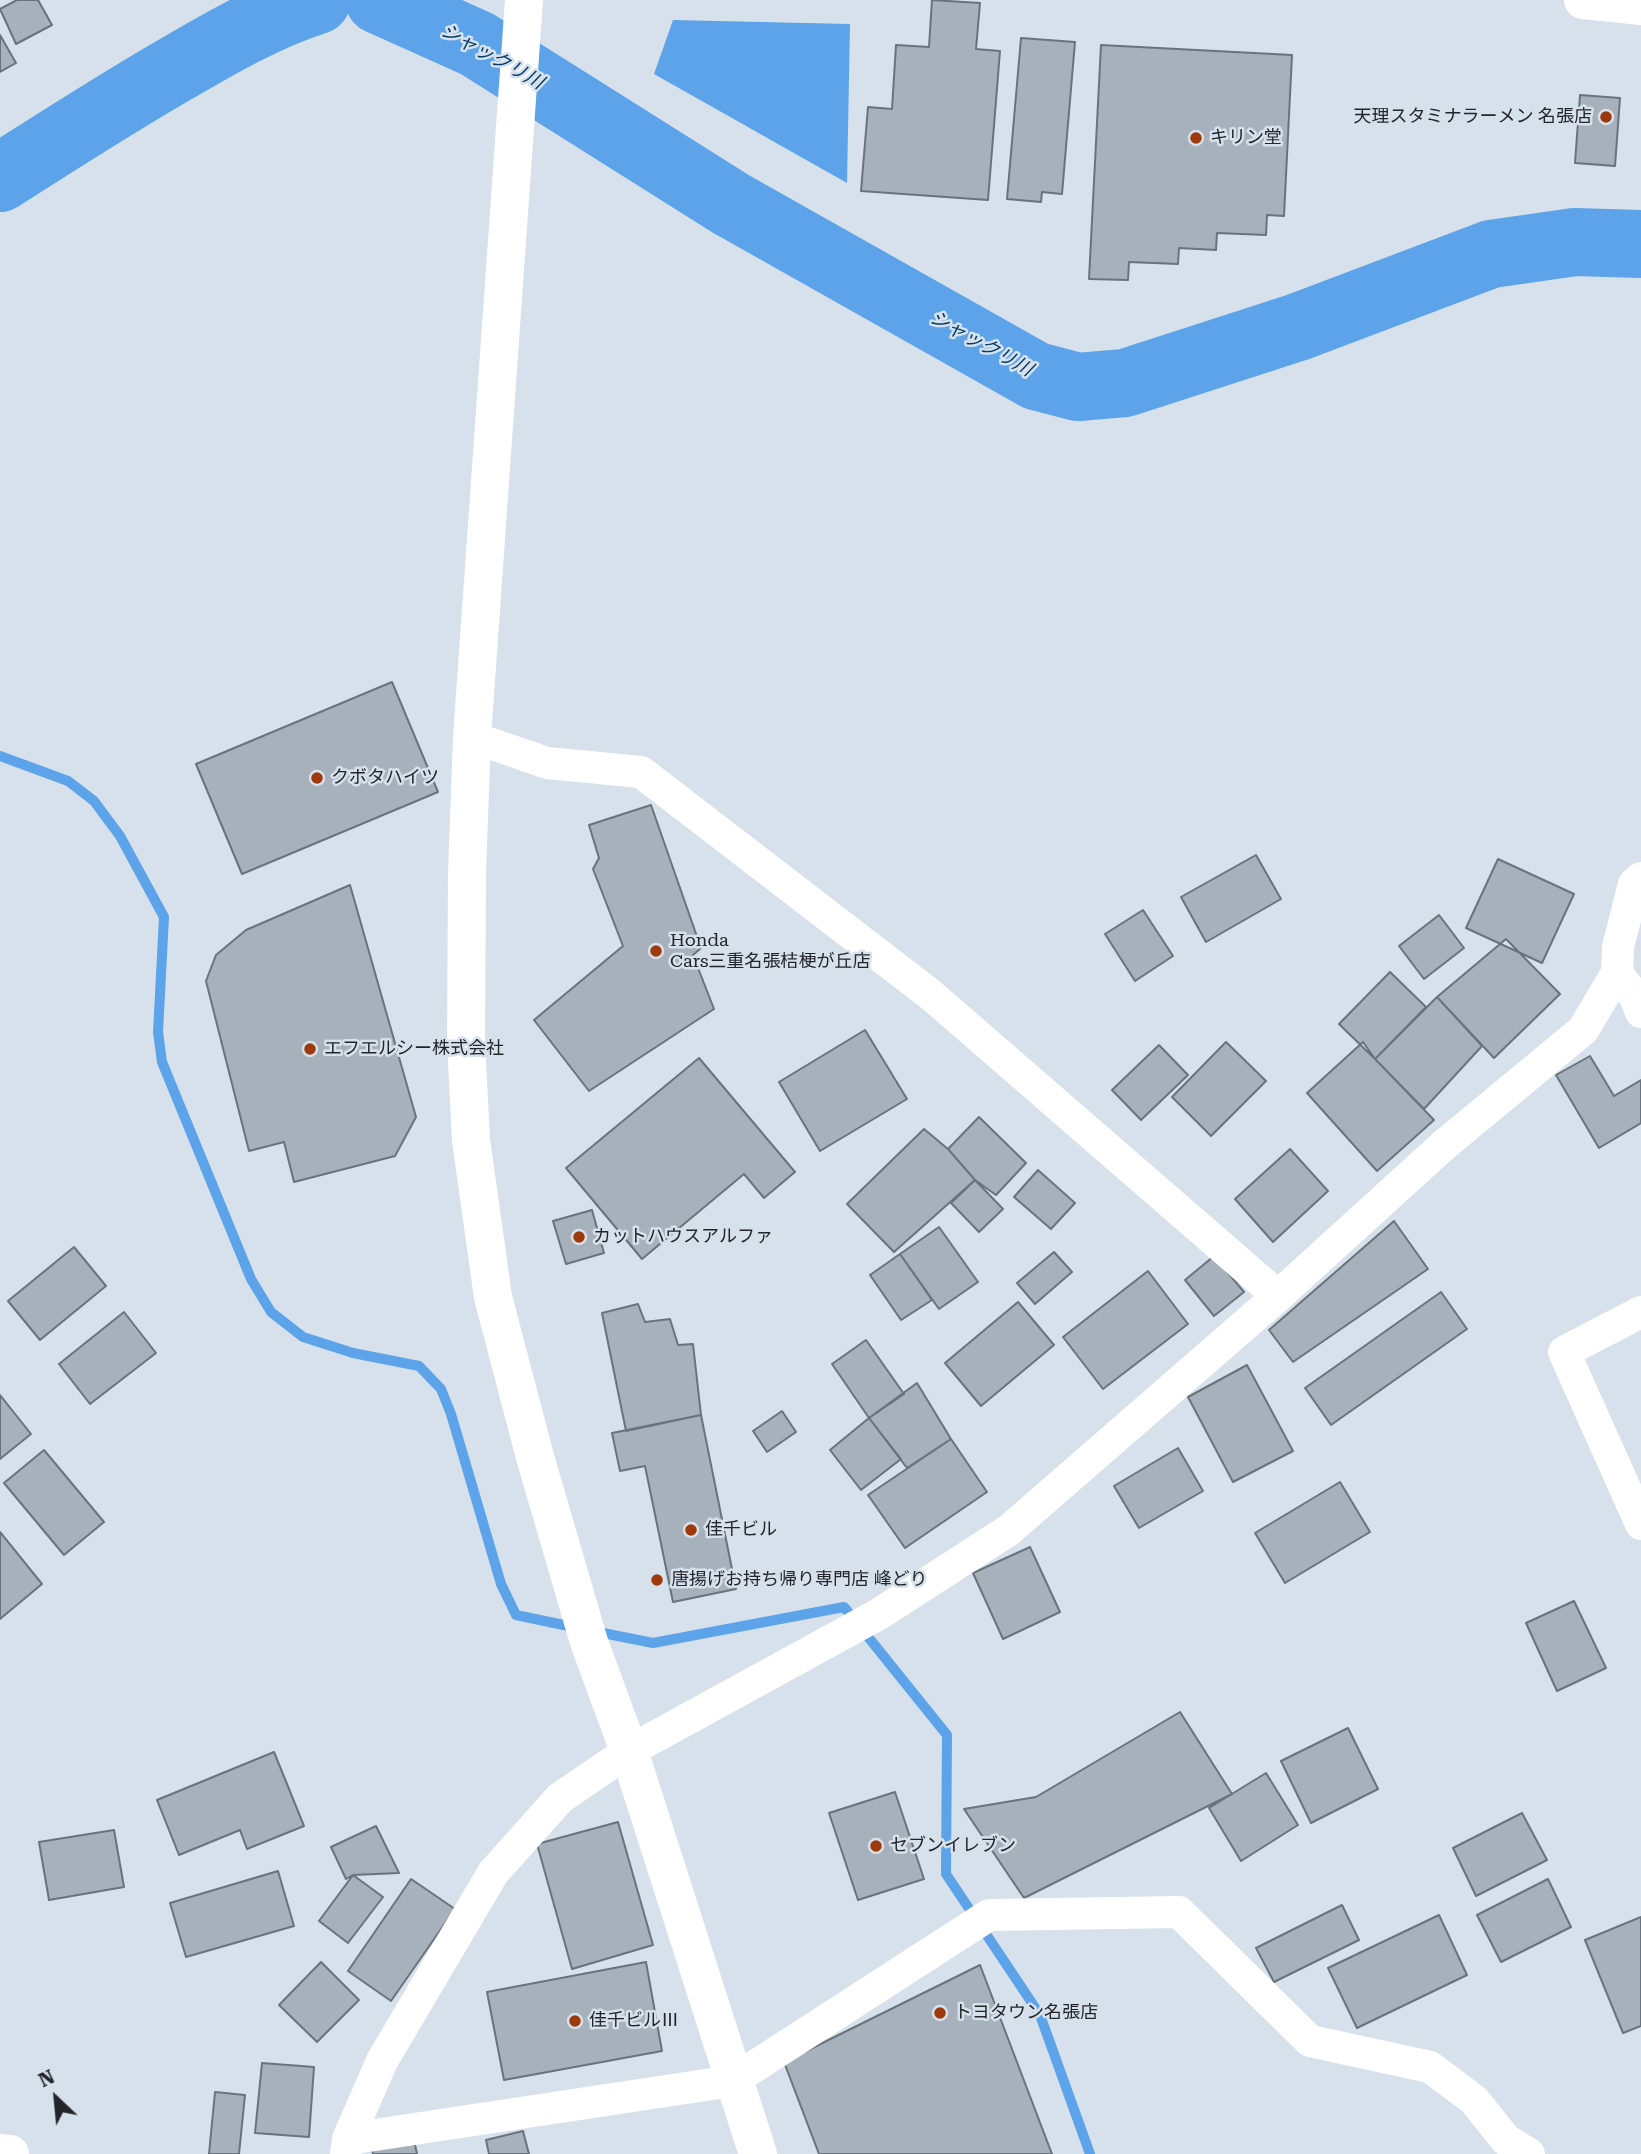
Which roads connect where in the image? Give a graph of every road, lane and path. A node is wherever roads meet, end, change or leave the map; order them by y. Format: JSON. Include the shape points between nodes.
{"nodes":[{"id":1,"x":524,"y":0,"type":"edge"},
{"id":2,"x":1583,"y":0,"type":"edge"},
{"id":3,"x":1641,"y":6,"type":"edge"},
{"id":4,"x":472,"y":737,"type":"junction"},
{"id":5,"x":1641,"y":878,"type":"edge"},
{"id":6,"x":1617,"y":973,"type":"junction"},
{"id":7,"x":1641,"y":1012,"type":"edge"},
{"id":8,"x":1278,"y":1296,"type":"junction"},
{"id":9,"x":1641,"y":1312,"type":"edge"},
{"id":10,"x":1641,"y":1524,"type":"edge"},
{"id":11,"x":629,"y":1751,"type":"junction"},
{"id":12,"x":732,"y":2081,"type":"junction"},
{"id":13,"x":347,"y":2146,"type":"edge"},
{"id":14,"x":0,"y":2153,"type":"edge"},
{"id":15,"x":10,"y":2154,"type":"edge"},
{"id":16,"x":758,"y":2154,"type":"edge"},
{"id":17,"x":1529,"y":2154,"type":"edge"}],
"edges":[{"from":1,"to":4,"type":"main road"},
{"from":2,"to":3,"type":"main road"},
{"from":4,"to":8,"type":"street","via":[[547,762],[642,772],[930,995]]},
{"from":4,"to":11,"type":"main road","via":[[466,1042],[471,1140],[493,1297],[569,1576]]},
{"from":5,"to":6,"type":"street","via":[[1634,884]]},
{"from":6,"to":7,"type":"street"},
{"from":6,"to":8,"type":"street","via":[[1583,1030],[1454,1137]]},
{"from":8,"to":11,"type":"street","via":[[1009,1530],[880,1615]]},
{"from":9,"to":10,"type":"street","via":[[1564,1352]]},
{"from":11,"to":12,"type":"main road"},
{"from":11,"to":13,"type":"street","via":[[560,1798],[493,1873],[382,2061]]},
{"from":12,"to":13,"type":"street"},
{"from":12,"to":16,"type":"main road"},
{"from":12,"to":17,"type":"street","via":[[989,1915],[1179,1912],[1310,2042],[1430,2067],[1474,2100],[1506,2140]]},
{"from":14,"to":15,"type":"main road"}]}
